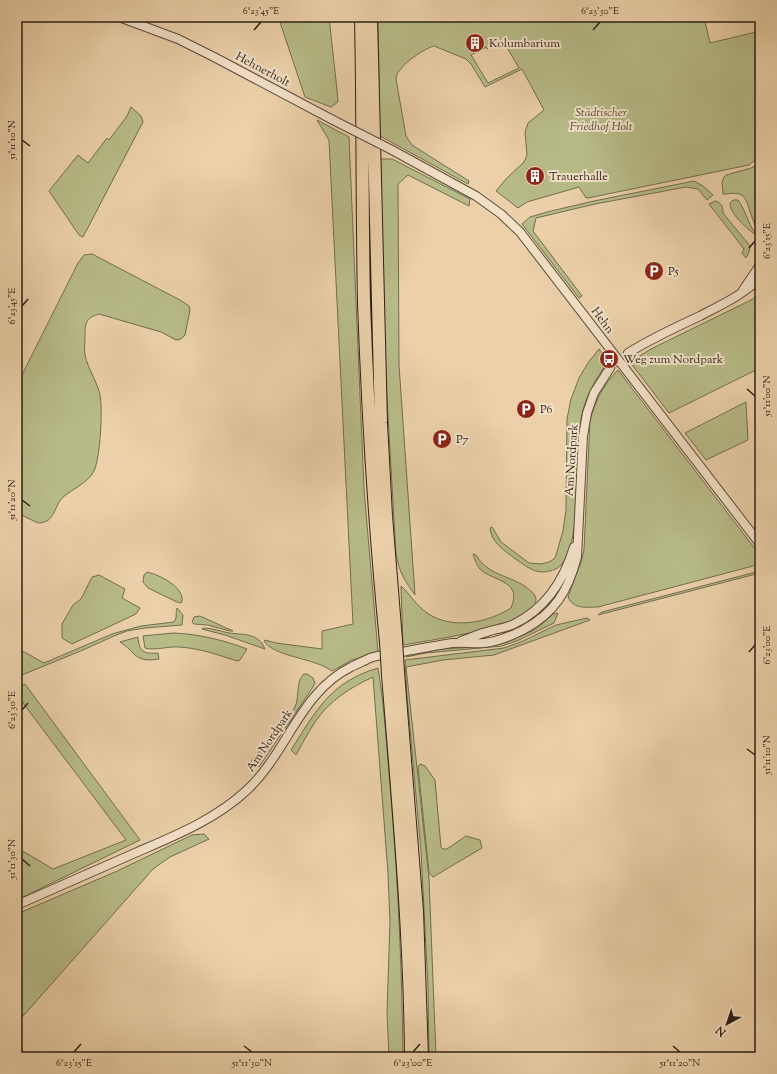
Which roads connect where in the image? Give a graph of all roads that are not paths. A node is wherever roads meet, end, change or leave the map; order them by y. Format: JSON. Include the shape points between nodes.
{"nodes":[{"id":1,"x":119,"y":17,"type":"edge"},
{"id":2,"x":361,"y":17,"type":"edge"},
{"id":3,"x":372,"y":17,"type":"edge"},
{"id":4,"x":392,"y":150,"type":"joint"},
{"id":5,"x":760,"y":266,"type":"edge"},
{"id":6,"x":760,"y":278,"type":"edge"},
{"id":7,"x":740,"y":294,"type":"junction"},
{"id":8,"x":628,"y":353,"type":"tunnel mouth"},
{"id":9,"x":610,"y":368,"type":"tunnel mouth"},
{"id":10,"x":760,"y":544,"type":"edge"},
{"id":11,"x":391,"y":641,"type":"junction"},
{"id":12,"x":393,"y":673,"type":"junction"},
{"id":13,"x":17,"y":905,"type":"edge"},
{"id":14,"x":411,"y":1057,"type":"edge"},
{"id":15,"x":422,"y":1057,"type":"edge"}],
"edges":[{"from":1,"to":4,"type":"street","name":"Hehnerholt","bridge":true,"via":[[178,39],[214,56]]},
{"from":2,"to":11,"type":"highway","via":[[365,319],[380,577]]},
{"from":3,"to":11,"type":"highway","via":[[381,423]]},
{"from":4,"to":10,"type":"street","name":"Hehn","via":[[476,196],[520,232]]},
{"from":5,"to":7,"type":"street"},
{"from":6,"to":7,"type":"street"},
{"from":7,"to":8,"type":"street"},
{"from":9,"to":13,"type":"street","name":"Am Nordpark","via":[[594,393],[587,413],[583,436],[578,536],[572,555],[560,582],[532,613],[512,625],[454,643],[372,657],[334,676],[309,703],[258,779],[221,811],[156,844]]},
{"from":11,"to":12,"type":"highway","bridge":true},
{"from":12,"to":14,"type":"highway"},
{"from":12,"to":15,"type":"highway","via":[[417,911]]}]}
